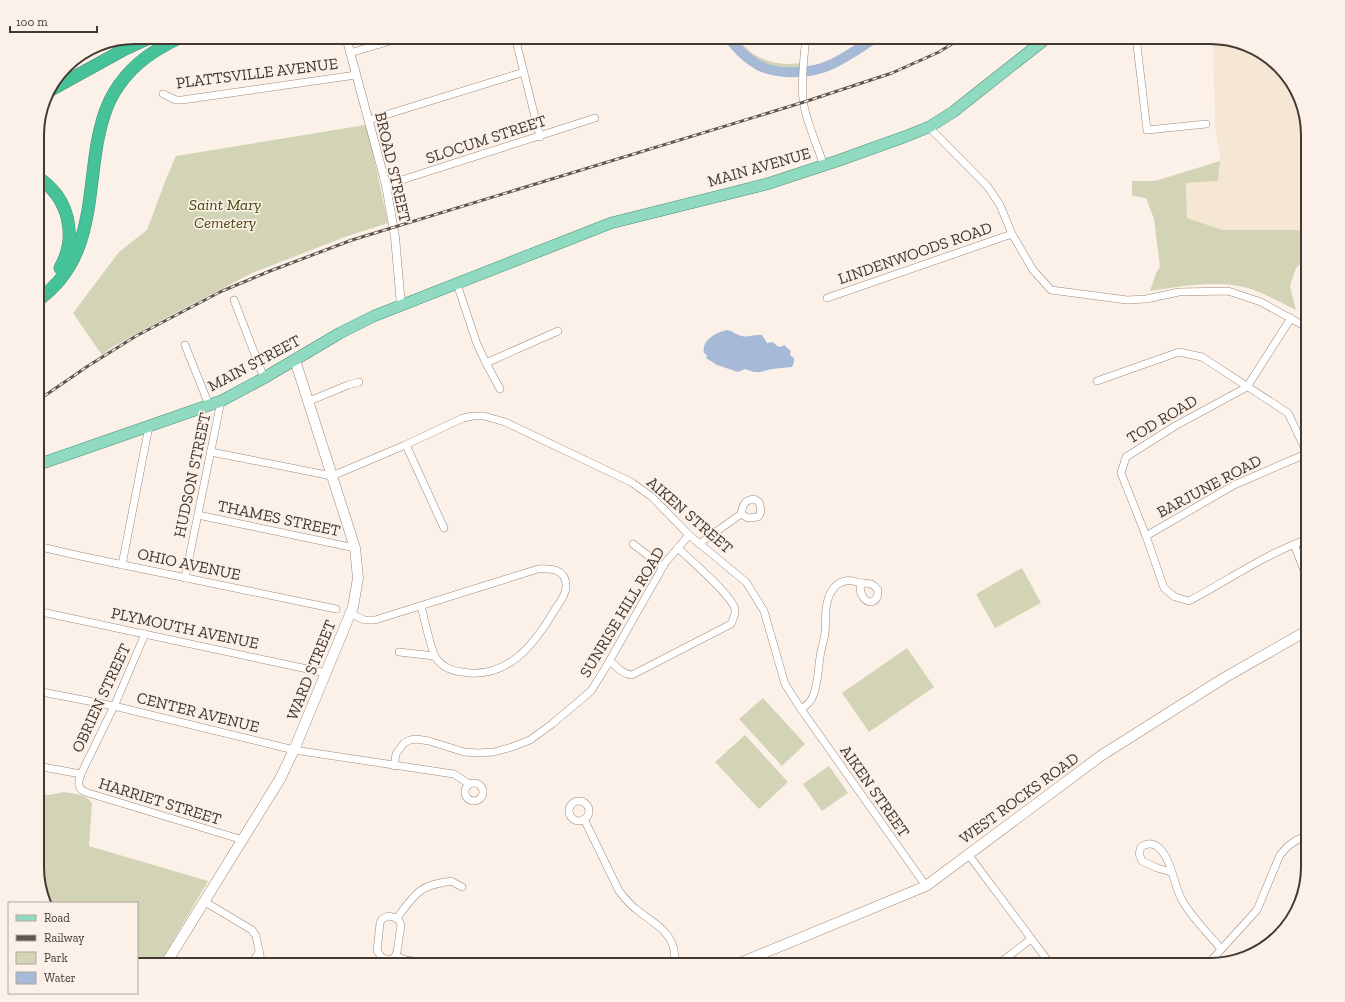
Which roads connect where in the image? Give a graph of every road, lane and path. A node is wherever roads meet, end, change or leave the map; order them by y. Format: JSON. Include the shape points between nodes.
{"nodes":[{"id":1,"x":136,"y":44,"type":"edge"},
{"id":2,"x":168,"y":44,"type":"edge"},
{"id":3,"x":348,"y":44,"type":"edge"},
{"id":4,"x":380,"y":44,"type":"edge"},
{"id":5,"x":517,"y":44,"type":"edge"},
{"id":6,"x":805,"y":44,"type":"edge"},
{"id":7,"x":1039,"y":44,"type":"edge"},
{"id":8,"x":1137,"y":44,"type":"edge"},
{"id":9,"x":350,"y":53,"type":"junction"},
{"id":10,"x":524,"y":72,"type":"junction"},
{"id":11,"x":356,"y":75,"type":"junction"},
{"id":12,"x":59,"y":86,"type":"edge"},
{"id":13,"x":163,"y":94,"type":"dead end"},
{"id":14,"x":595,"y":118,"type":"dead end"},
{"id":15,"x":368,"y":120,"type":"junction"},
{"id":16,"x":1206,"y":124,"type":"dead end"},
{"id":17,"x":929,"y":127,"type":"junction"},
{"id":18,"x":540,"y":137,"type":"junction"},
{"id":19,"x":824,"y":166,"type":"junction"},
{"id":20,"x":44,"y":183,"type":"edge"},
{"id":21,"x":386,"y":185,"type":"junction"},
{"id":22,"x":1012,"y":234,"type":"junction"},
{"id":23,"x":457,"y":284,"type":"junction"},
{"id":24,"x":44,"y":287,"type":"edge"},
{"id":25,"x":44,"y":295,"type":"edge"},
{"id":26,"x":827,"y":298,"type":"dead end"},
{"id":27,"x":234,"y":300,"type":"dead end"},
{"id":28,"x":401,"y":305,"type":"junction"},
{"id":29,"x":1291,"y":318,"type":"junction"},
{"id":30,"x":1301,"y":324,"type":"edge"},
{"id":31,"x":558,"y":331,"type":"dead end"},
{"id":32,"x":185,"y":345,"type":"dead end"},
{"id":33,"x":295,"y":360,"type":"junction"},
{"id":34,"x":486,"y":363,"type":"junction"},
{"id":35,"x":264,"y":378,"type":"junction"},
{"id":36,"x":1097,"y":381,"type":"dead end"},
{"id":37,"x":359,"y":382,"type":"dead end"},
{"id":38,"x":1247,"y":387,"type":"junction"},
{"id":39,"x":500,"y":389,"type":"dead end"},
{"id":40,"x":221,"y":401,"type":"junction"},
{"id":41,"x":307,"y":402,"type":"junction"},
{"id":42,"x":209,"y":405,"type":"junction"},
{"id":43,"x":149,"y":426,"type":"junction"},
{"id":44,"x":1301,"y":439,"type":"edge"},
{"id":45,"x":406,"y":445,"type":"junction"},
{"id":46,"x":211,"y":452,"type":"junction"},
{"id":47,"x":1301,"y":456,"type":"edge"},
{"id":48,"x":44,"y":463,"type":"edge"},
{"id":49,"x":332,"y":476,"type":"junction"},
{"id":50,"x":741,"y":514,"type":"dead end"},
{"id":51,"x":198,"y":515,"type":"junction"},
{"id":52,"x":444,"y":528,"type":"dead end"},
{"id":53,"x":689,"y":535,"type":"junction"},
{"id":54,"x":1146,"y":536,"type":"junction"},
{"id":55,"x":1301,"y":542,"type":"edge"},
{"id":56,"x":633,"y":544,"type":"dead end"},
{"id":57,"x":699,"y":544,"type":"junction"},
{"id":58,"x":1294,"y":544,"type":"junction"},
{"id":59,"x":44,"y":548,"type":"edge"},
{"id":60,"x":355,"y":548,"type":"junction"},
{"id":61,"x":678,"y":548,"type":"junction"},
{"id":62,"x":1301,"y":562,"type":"edge"},
{"id":63,"x":122,"y":565,"type":"junction"},
{"id":64,"x":663,"y":567,"type":"junction"},
{"id":65,"x":185,"y":578,"type":"junction"},
{"id":66,"x":863,"y":584,"type":"dead end"},
{"id":67,"x":421,"y":606,"type":"junction"},
{"id":68,"x":336,"y":609,"type":"dead end"},
{"id":69,"x":44,"y":612,"type":"edge"},
{"id":70,"x":350,"y":613,"type":"junction"},
{"id":71,"x":146,"y":634,"type":"junction"},
{"id":72,"x":1301,"y":634,"type":"edge"},
{"id":73,"x":399,"y":652,"type":"dead end"},
{"id":74,"x":434,"y":656,"type":"junction"},
{"id":75,"x":610,"y":660,"type":"junction"},
{"id":76,"x":326,"y":673,"type":"junction"},
{"id":77,"x":44,"y":692,"type":"edge"},
{"id":78,"x":114,"y":706,"type":"junction"},
{"id":79,"x":801,"y":710,"type":"junction"},
{"id":80,"x":294,"y":750,"type":"junction"},
{"id":81,"x":394,"y":766,"type":"junction"},
{"id":82,"x":44,"y":767,"type":"edge"},
{"id":83,"x":81,"y":774,"type":"junction"},
{"id":84,"x":469,"y":784,"type":"dead end"},
{"id":85,"x":584,"y":819,"type":"dead end"},
{"id":86,"x":1301,"y":838,"type":"edge"},
{"id":87,"x":243,"y":840,"type":"junction"},
{"id":88,"x":968,"y":854,"type":"junction"},
{"id":89,"x":1171,"y":872,"type":"junction"},
{"id":90,"x":462,"y":886,"type":"dead end"},
{"id":91,"x":926,"y":886,"type":"junction"},
{"id":92,"x":205,"y":902,"type":"junction"},
{"id":93,"x":397,"y":918,"type":"junction"},
{"id":94,"x":1031,"y":939,"type":"junction"},
{"id":95,"x":1221,"y":949,"type":"junction"},
{"id":96,"x":259,"y":952,"type":"junction"},
{"id":97,"x":396,"y":956,"type":"joint"},
{"id":98,"x":169,"y":958,"type":"edge"},
{"id":99,"x":255,"y":958,"type":"edge"},
{"id":100,"x":260,"y":958,"type":"edge"},
{"id":101,"x":383,"y":958,"type":"edge"},
{"id":102,"x":401,"y":958,"type":"edge"},
{"id":103,"x":674,"y":958,"type":"edge"},
{"id":104,"x":753,"y":958,"type":"edge"},
{"id":105,"x":1006,"y":958,"type":"edge"},
{"id":106,"x":1046,"y":958,"type":"edge"},
{"id":107,"x":1213,"y":958,"type":"edge"}],
"edges":[{"from":1,"to":12,"type":"highway"},
{"from":2,"to":25,"type":"highway","via":[[141,61],[123,79],[113,94],[100,128],[87,218],[80,244],[64,275]]},
{"from":3,"to":9,"type":"street","name":"BROAD STREET"},
{"from":4,"to":9,"type":"street"},
{"from":5,"to":10,"type":"street"},
{"from":6,"to":19,"type":"street","via":[[804,102]]},
{"from":7,"to":17,"type":"main road","name":"MAIN AVENUE","via":[[953,112]]},
{"from":8,"to":16,"type":"street","via":[[1147,130]]},
{"from":9,"to":11,"type":"street","name":"BROAD STREET"},
{"from":10,"to":15,"type":"street"},
{"from":10,"to":18,"type":"street"},
{"from":11,"to":13,"type":"street","name":"PLATTSVILLE AVENUE","via":[[182,100]]},
{"from":11,"to":15,"type":"street","name":"BROAD STREET"},
{"from":14,"to":18,"type":"street","name":"SLOCUM STREET"},
{"from":15,"to":21,"type":"street","name":"BROAD STREET"},
{"from":17,"to":19,"type":"main road","name":"MAIN AVENUE"},
{"from":17,"to":22,"type":"street","via":[[988,187],[1000,205]]},
{"from":18,"to":21,"type":"street","name":"SLOCUM STREET"},
{"from":19,"to":23,"type":"main road","name":"MAIN AVENUE","via":[[767,184],[611,224]]},
{"from":20,"to":24,"type":"highway","via":[[62,203],[70,235],[61,268]]},
{"from":21,"to":28,"type":"street","name":"BROAD STREET","via":[[396,237]]},
{"from":22,"to":26,"type":"street","name":"LINDENWOODS ROAD"},
{"from":22,"to":29,"type":"street","via":[[1033,270],[1051,290],[1126,300],[1146,299],[1178,292],[1228,291],[1262,302]]},
{"from":23,"to":28,"type":"main road","name":"MAIN STREET"},
{"from":23,"to":34,"type":"street"},
{"from":27,"to":35,"type":"street"},
{"from":28,"to":33,"type":"main road","name":"MAIN STREET","via":[[349,328]]},
{"from":29,"to":30,"type":"street"},
{"from":29,"to":38,"type":"street","name":"TOD ROAD"},
{"from":31,"to":34,"type":"street"},
{"from":32,"to":42,"type":"street"},
{"from":33,"to":35,"type":"main road","name":"MAIN STREET"},
{"from":33,"to":41,"type":"main road","name":"WARD STREET"},
{"from":34,"to":39,"type":"street"},
{"from":35,"to":40,"type":"main road","name":"MAIN STREET"},
{"from":36,"to":38,"type":"street","via":[[1179,352],[1202,357]]},
{"from":37,"to":41,"type":"street"},
{"from":38,"to":44,"type":"street","via":[[1288,413]]},
{"from":38,"to":54,"type":"street","name":"TOD ROAD","via":[[1175,426],[1126,457],[1121,473]]},
{"from":40,"to":42,"type":"main road","name":"MAIN STREET"},
{"from":40,"to":46,"type":"street","name":"HUDSON STREET"},
{"from":41,"to":49,"type":"main road","name":"WARD STREET"},
{"from":42,"to":43,"type":"main road","name":"MAIN STREET"},
{"from":43,"to":48,"type":"main road","name":"MAIN STREET"},
{"from":43,"to":63,"type":"street"},
{"from":45,"to":49,"type":"street","name":"AIKEN STREET"},
{"from":45,"to":52,"type":"street"},
{"from":45,"to":53,"type":"street","name":"AIKEN STREET","via":[[468,417],[495,418],[631,482],[652,497]]},
{"from":46,"to":49,"type":"street"},
{"from":46,"to":51,"type":"street","name":"HUDSON STREET"},
{"from":47,"to":54,"type":"street","name":"BARJUNE ROAD","via":[[1234,485]]},
{"from":49,"to":60,"type":"main road","name":"WARD STREET"},
{"from":50,"to":57,"type":"street"},
{"from":51,"to":60,"type":"street","name":"THAMES STREET"},
{"from":51,"to":65,"type":"street","name":"HUDSON STREET"},
{"from":53,"to":57,"type":"street","name":"AIKEN STREET"},
{"from":53,"to":61,"type":"street","name":"SUNRISE HILL ROAD"},
{"from":54,"to":58,"type":"street","name":"TOD ROAD","via":[[1164,588],[1175,597],[1189,601],[1260,560]]},
{"from":55,"to":58,"type":"street"},
{"from":56,"to":64,"type":"street"},
{"from":57,"to":79,"type":"street","name":"AIKEN STREET","via":[[746,582],[764,611],[785,684]]},
{"from":58,"to":62,"type":"street"},
{"from":59,"to":63,"type":"street","name":"OHIO AVENUE"},
{"from":60,"to":70,"type":"main road","name":"WARD STREET","via":[[358,578]]},
{"from":61,"to":64,"type":"street","name":"SUNRISE HILL ROAD"},
{"from":61,"to":75,"type":"street","via":[[728,598],[735,610],[731,624],[632,675],[621,672]]},
{"from":63,"to":65,"type":"street","name":"OHIO AVENUE"},
{"from":64,"to":75,"type":"street","name":"SUNRISE HILL ROAD"},
{"from":65,"to":68,"type":"street","name":"OHIO AVENUE"},
{"from":66,"to":79,"type":"street","via":[[847,580],[840,582],[828,598],[816,687],[810,702]]},
{"from":67,"to":70,"type":"street","via":[[372,620],[364,620]]},
{"from":67,"to":74,"type":"street"},
{"from":67,"to":74,"type":"street","via":[[538,569],[555,569],[566,582],[566,591],[549,620],[531,645],[514,660],[496,669],[470,673],[450,669]]},
{"from":69,"to":71,"type":"street","name":"PLYMOUTH AVENUE"},
{"from":70,"to":76,"type":"main road","name":"WARD STREET"},
{"from":71,"to":76,"type":"street","name":"PLYMOUTH AVENUE"},
{"from":71,"to":78,"type":"street","name":"OBRIEN STREET"},
{"from":72,"to":88,"type":"main road","name":"WEST ROCKS ROAD","via":[[1224,678],[1102,755]]},
{"from":73,"to":74,"type":"street"},
{"from":75,"to":81,"type":"street","name":"SUNRISE HILL ROAD","via":[[591,691],[530,740],[494,752],[478,753],[464,752],[416,739],[404,743],[396,754]]},
{"from":76,"to":80,"type":"main road","name":"WARD STREET"},
{"from":77,"to":78,"type":"street","name":"CENTER AVENUE"},
{"from":78,"to":80,"type":"street","name":"CENTER AVENUE"},
{"from":78,"to":83,"type":"street","name":"OBRIEN STREET"},
{"from":79,"to":91,"type":"street","name":"AIKEN STREET"},
{"from":80,"to":81,"type":"street","name":"CENTER AVENUE"},
{"from":80,"to":87,"type":"main road","name":"WARD STREET","via":[[280,779]]},
{"from":81,"to":84,"type":"street","name":"CENTER AVENUE","via":[[454,774]]},
{"from":82,"to":83,"type":"street","name":"HARRIET STREET"},
{"from":83,"to":87,"type":"street","name":"HARRIET STREET","via":[[79,785],[85,792]]},
{"from":85,"to":103,"type":"street","via":[[619,890],[635,909],[661,927],[669,938]]},
{"from":86,"to":95,"type":"street","via":[[1280,855],[1257,910]]},
{"from":87,"to":92,"type":"main road","name":"WARD STREET"},
{"from":88,"to":91,"type":"main road","name":"WEST ROCKS ROAD"},
{"from":88,"to":94,"type":"street"},
{"from":89,"to":89,"type":"street","via":[[1169,862],[1159,847],[1152,844],[1141,846],[1139,854],[1142,861]]},
{"from":89,"to":95,"type":"street","via":[[1187,908]]},
{"from":90,"to":93,"type":"street","via":[[451,880],[428,886],[411,900]]},
{"from":91,"to":104,"type":"main road","name":"WEST ROCKS ROAD"},
{"from":92,"to":96,"type":"street","via":[[252,930]]},
{"from":92,"to":98,"type":"main road","name":"WARD STREET"},
{"from":93,"to":97,"type":"street","via":[[401,925]]},
{"from":93,"to":101,"type":"street","via":[[388,916],[380,923],[377,951]]},
{"from":94,"to":105,"type":"street"},
{"from":94,"to":106,"type":"street"},
{"from":95,"to":107,"type":"street"},
{"from":96,"to":99,"type":"street"},
{"from":96,"to":100,"type":"street"},
{"from":97,"to":102,"type":"street"}]}
